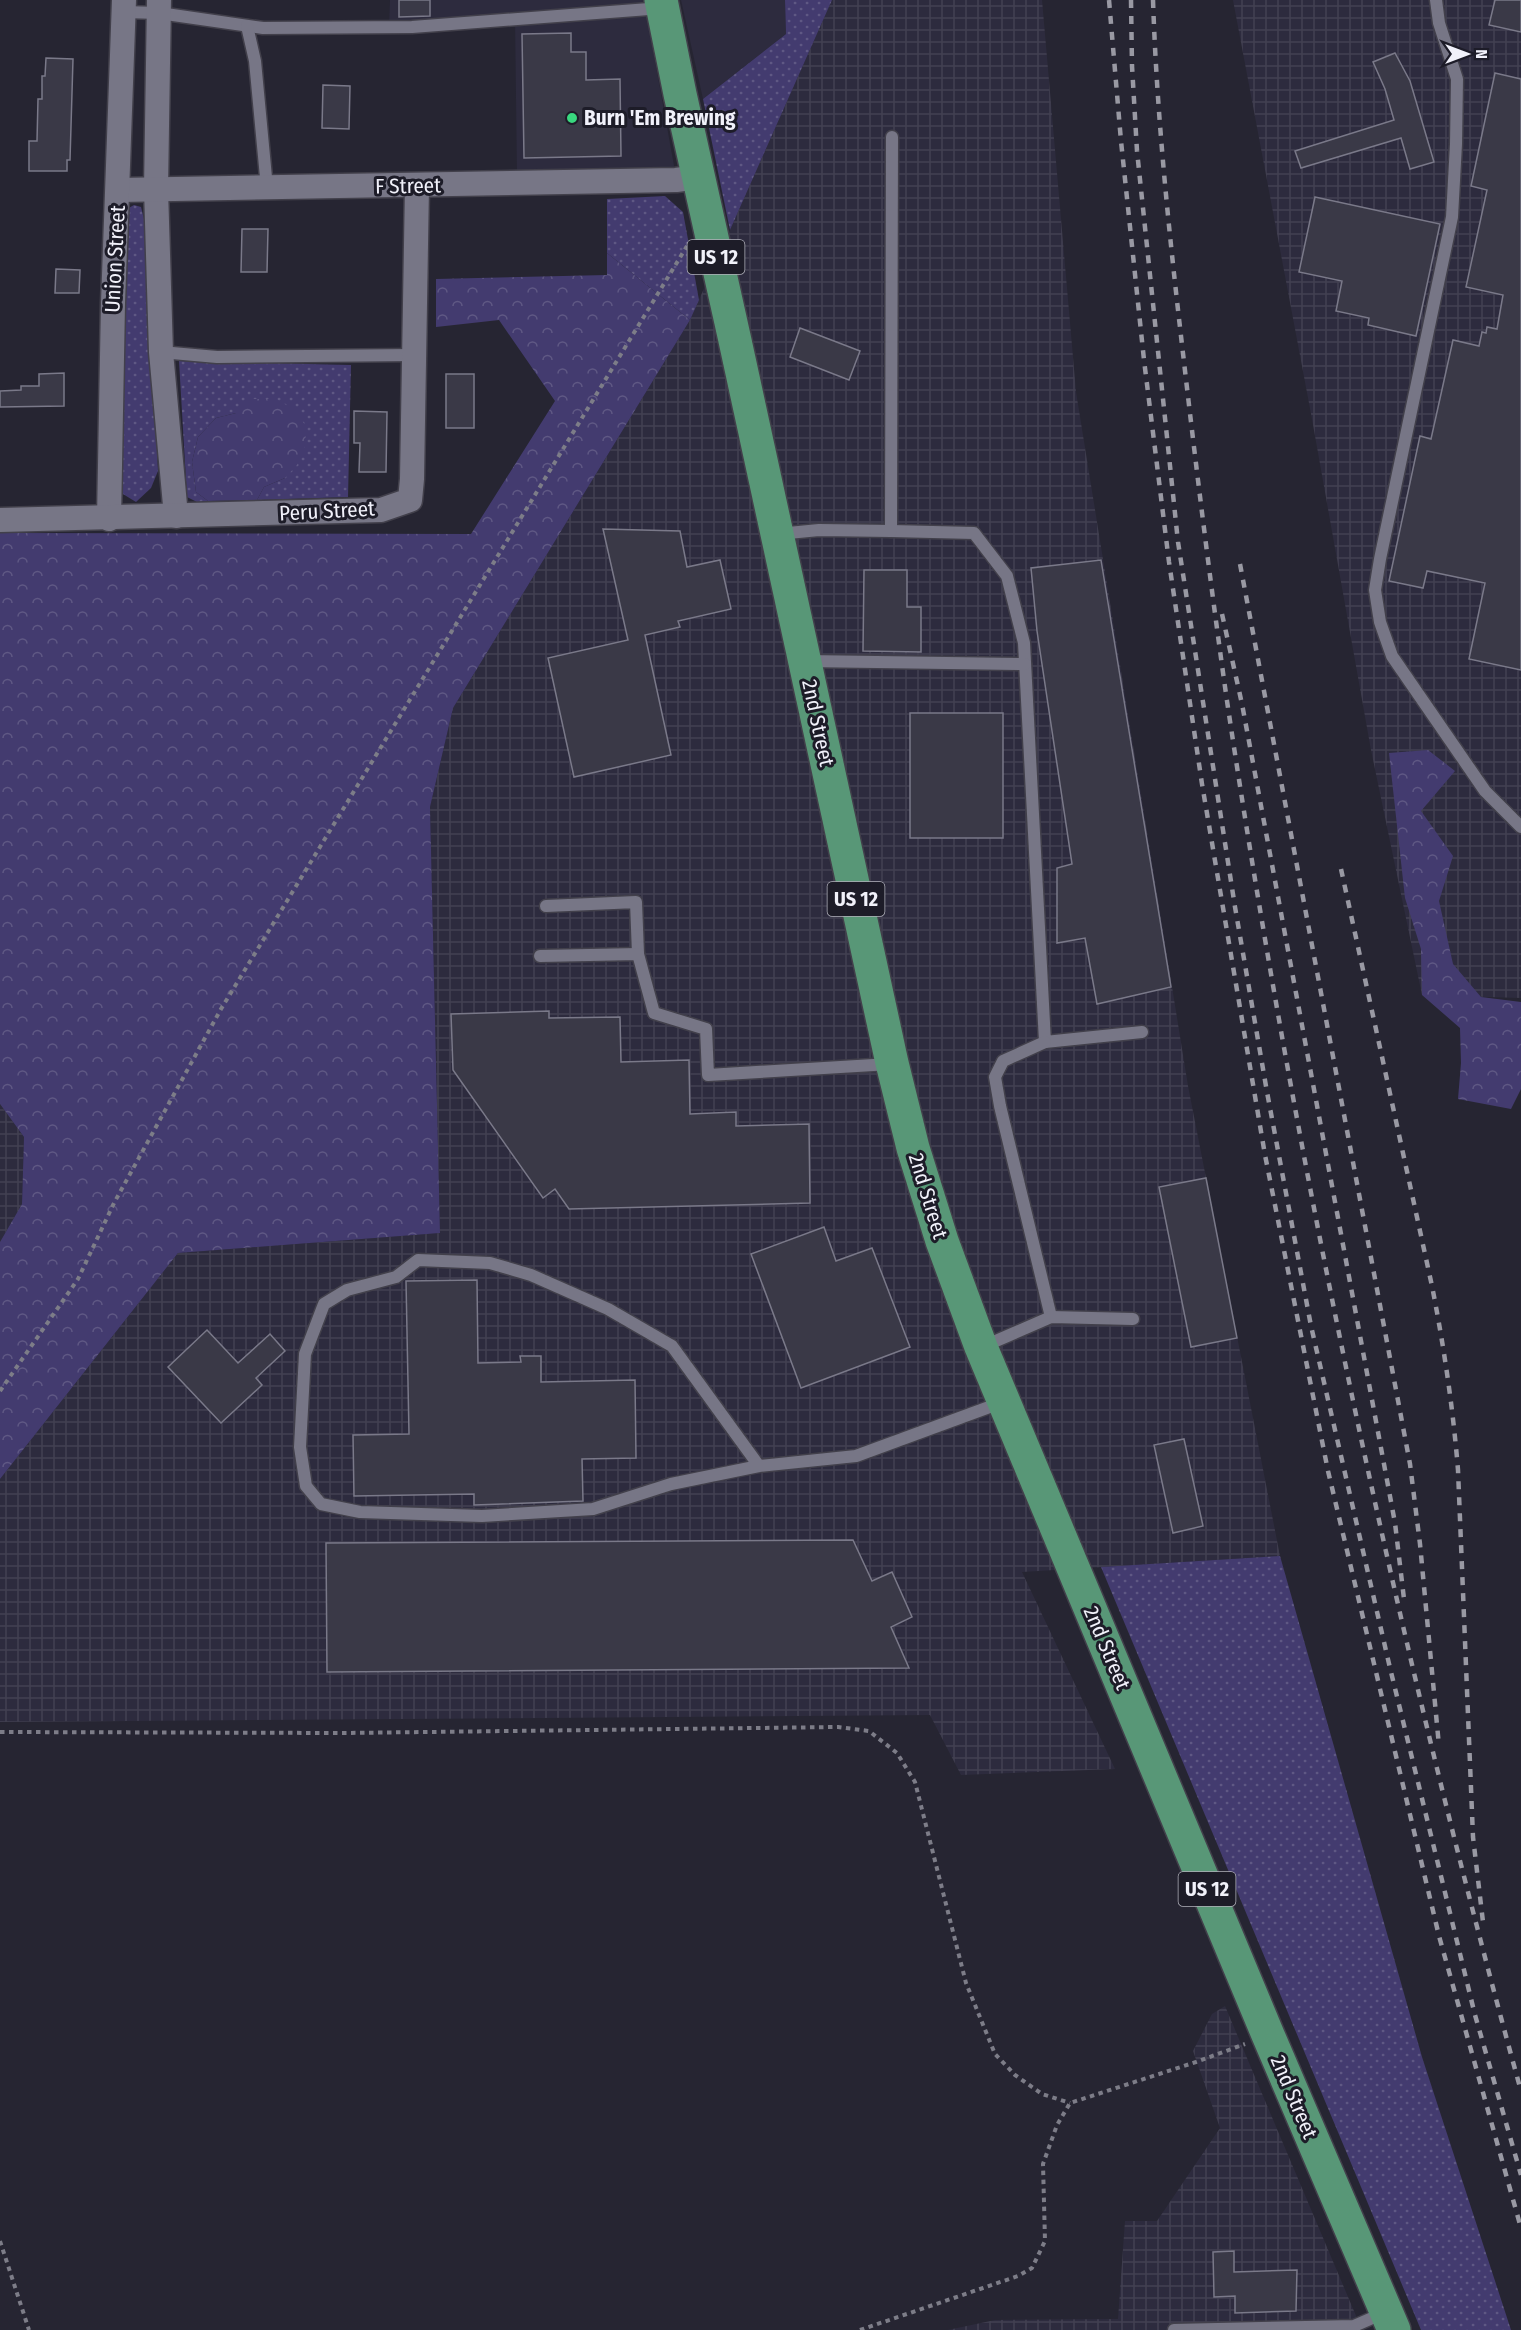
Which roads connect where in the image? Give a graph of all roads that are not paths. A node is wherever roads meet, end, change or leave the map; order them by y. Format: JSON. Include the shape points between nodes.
{"nodes":[{"id":1,"x":1436,"y":0,"type":"edge"},
{"id":2,"x":662,"y":4,"type":"edge"},
{"id":3,"x":124,"y":6,"type":"edge"},
{"id":4,"x":159,"y":6,"type":"edge"},
{"id":5,"x":247,"y":26,"type":"junction"},
{"id":6,"x":892,"y":137,"type":"dead end"},
{"id":7,"x":698,"y":177,"type":"junction"},
{"id":8,"x":417,"y":186,"type":"junction"},
{"id":9,"x":267,"y":188,"type":"junction"},
{"id":10,"x":156,"y":189,"type":"junction"},
{"id":11,"x":119,"y":190,"type":"junction"},
{"id":12,"x":161,"y":352,"type":"junction"},
{"id":13,"x":414,"y":356,"type":"junction"},
{"id":14,"x":176,"y":516,"type":"junction"},
{"id":15,"x":109,"y":519,"type":"junction"},
{"id":16,"x":0,"y":520,"type":"edge"},
{"id":17,"x":891,"y":531,"type":"junction"},
{"id":18,"x":777,"y":534,"type":"junction"},
{"id":19,"x":804,"y":661,"type":"junction"},
{"id":20,"x":1025,"y":664,"type":"junction"},
{"id":21,"x":1521,"y":827,"type":"edge"},
{"id":22,"x":546,"y":906,"type":"dead end"},
{"id":23,"x":639,"y":954,"type":"junction"},
{"id":24,"x":540,"y":956,"type":"dead end"},
{"id":25,"x":1142,"y":1032,"type":"dead end"},
{"id":26,"x":1045,"y":1042,"type":"junction"},
{"id":27,"x":892,"y":1064,"type":"junction"},
{"id":28,"x":1052,"y":1317,"type":"junction"},
{"id":29,"x":1133,"y":1319,"type":"dead end"},
{"id":30,"x":981,"y":1347,"type":"junction"},
{"id":31,"x":1005,"y":1402,"type":"junction"},
{"id":32,"x":759,"y":1466,"type":"junction"},
{"id":33,"x":1390,"y":2321,"type":"edge"},
{"id":34,"x":1174,"y":2330,"type":"edge"}],
"edges":[{"from":1,"to":21,"type":"lane","via":[[1456,79],[1452,217],[1375,590],[1380,622],[1392,656],[1485,791]]},
{"from":2,"to":5,"type":"lane","via":[[412,27]]},
{"from":2,"to":7,"type":"main road","name":"2nd Street","number":"US 12"},
{"from":3,"to":4,"type":"lane"},
{"from":3,"to":11,"type":"street","name":"Union Street"},
{"from":4,"to":5,"type":"lane"},
{"from":4,"to":10,"type":"street","name":"Union Street"},
{"from":5,"to":9,"type":"lane","via":[[255,61]]},
{"from":6,"to":17,"type":"lane"},
{"from":7,"to":8,"type":"street","name":"F Street"},
{"from":7,"to":18,"type":"main road","name":"2nd Street","number":"US 12"},
{"from":8,"to":9,"type":"street","name":"F Street"},
{"from":8,"to":13,"type":"street","name":"Peru Street"},
{"from":9,"to":10,"type":"street","name":"F Street"},
{"from":10,"to":11,"type":"street","name":"F Street"},
{"from":10,"to":12,"type":"street","name":"Union Street"},
{"from":11,"to":15,"type":"street","name":"Union Street"},
{"from":12,"to":13,"type":"lane","via":[[217,357]]},
{"from":12,"to":14,"type":"street","name":"Union Street"},
{"from":13,"to":14,"type":"street","name":"Peru Street","via":[[410,500],[381,510]]},
{"from":14,"to":15,"type":"street","name":"Peru Street"},
{"from":15,"to":16,"type":"street","name":"Peru Street"},
{"from":17,"to":18,"type":"lane"},
{"from":17,"to":20,"type":"lane","via":[[974,533],[1008,576],[1024,643]]},
{"from":18,"to":19,"type":"main road","name":"2nd Street","number":"US 12"},
{"from":19,"to":20,"type":"lane"},
{"from":19,"to":27,"type":"main road","name":"2nd Street","number":"US 12"},
{"from":20,"to":26,"type":"lane"},
{"from":22,"to":23,"type":"lane","via":[[636,903]]},
{"from":23,"to":24,"type":"lane"},
{"from":23,"to":27,"type":"lane","via":[[654,1013],[706,1029],[708,1075]]},
{"from":25,"to":26,"type":"lane"},
{"from":26,"to":28,"type":"lane","via":[[1003,1061],[995,1077]]},
{"from":27,"to":30,"type":"main road","name":"2nd Street","number":"US 12","via":[[942,1241]]},
{"from":28,"to":29,"type":"lane"},
{"from":28,"to":30,"type":"lane"},
{"from":30,"to":31,"type":"main road","name":"2nd Street","number":"US 12"},
{"from":31,"to":32,"type":"lane","via":[[855,1456]]},
{"from":31,"to":33,"type":"main road","name":"2nd Street","number":"US 12"},
{"from":32,"to":32,"type":"lane","via":[[671,1484],[593,1509],[482,1516],[360,1512],[321,1504],[306,1486],[300,1447],[305,1354],[324,1304],[347,1290],[396,1277],[417,1260],[490,1263],[531,1275],[608,1309],[672,1346]]},
{"from":33,"to":34,"type":"lane","via":[[1354,2326]]}]}
